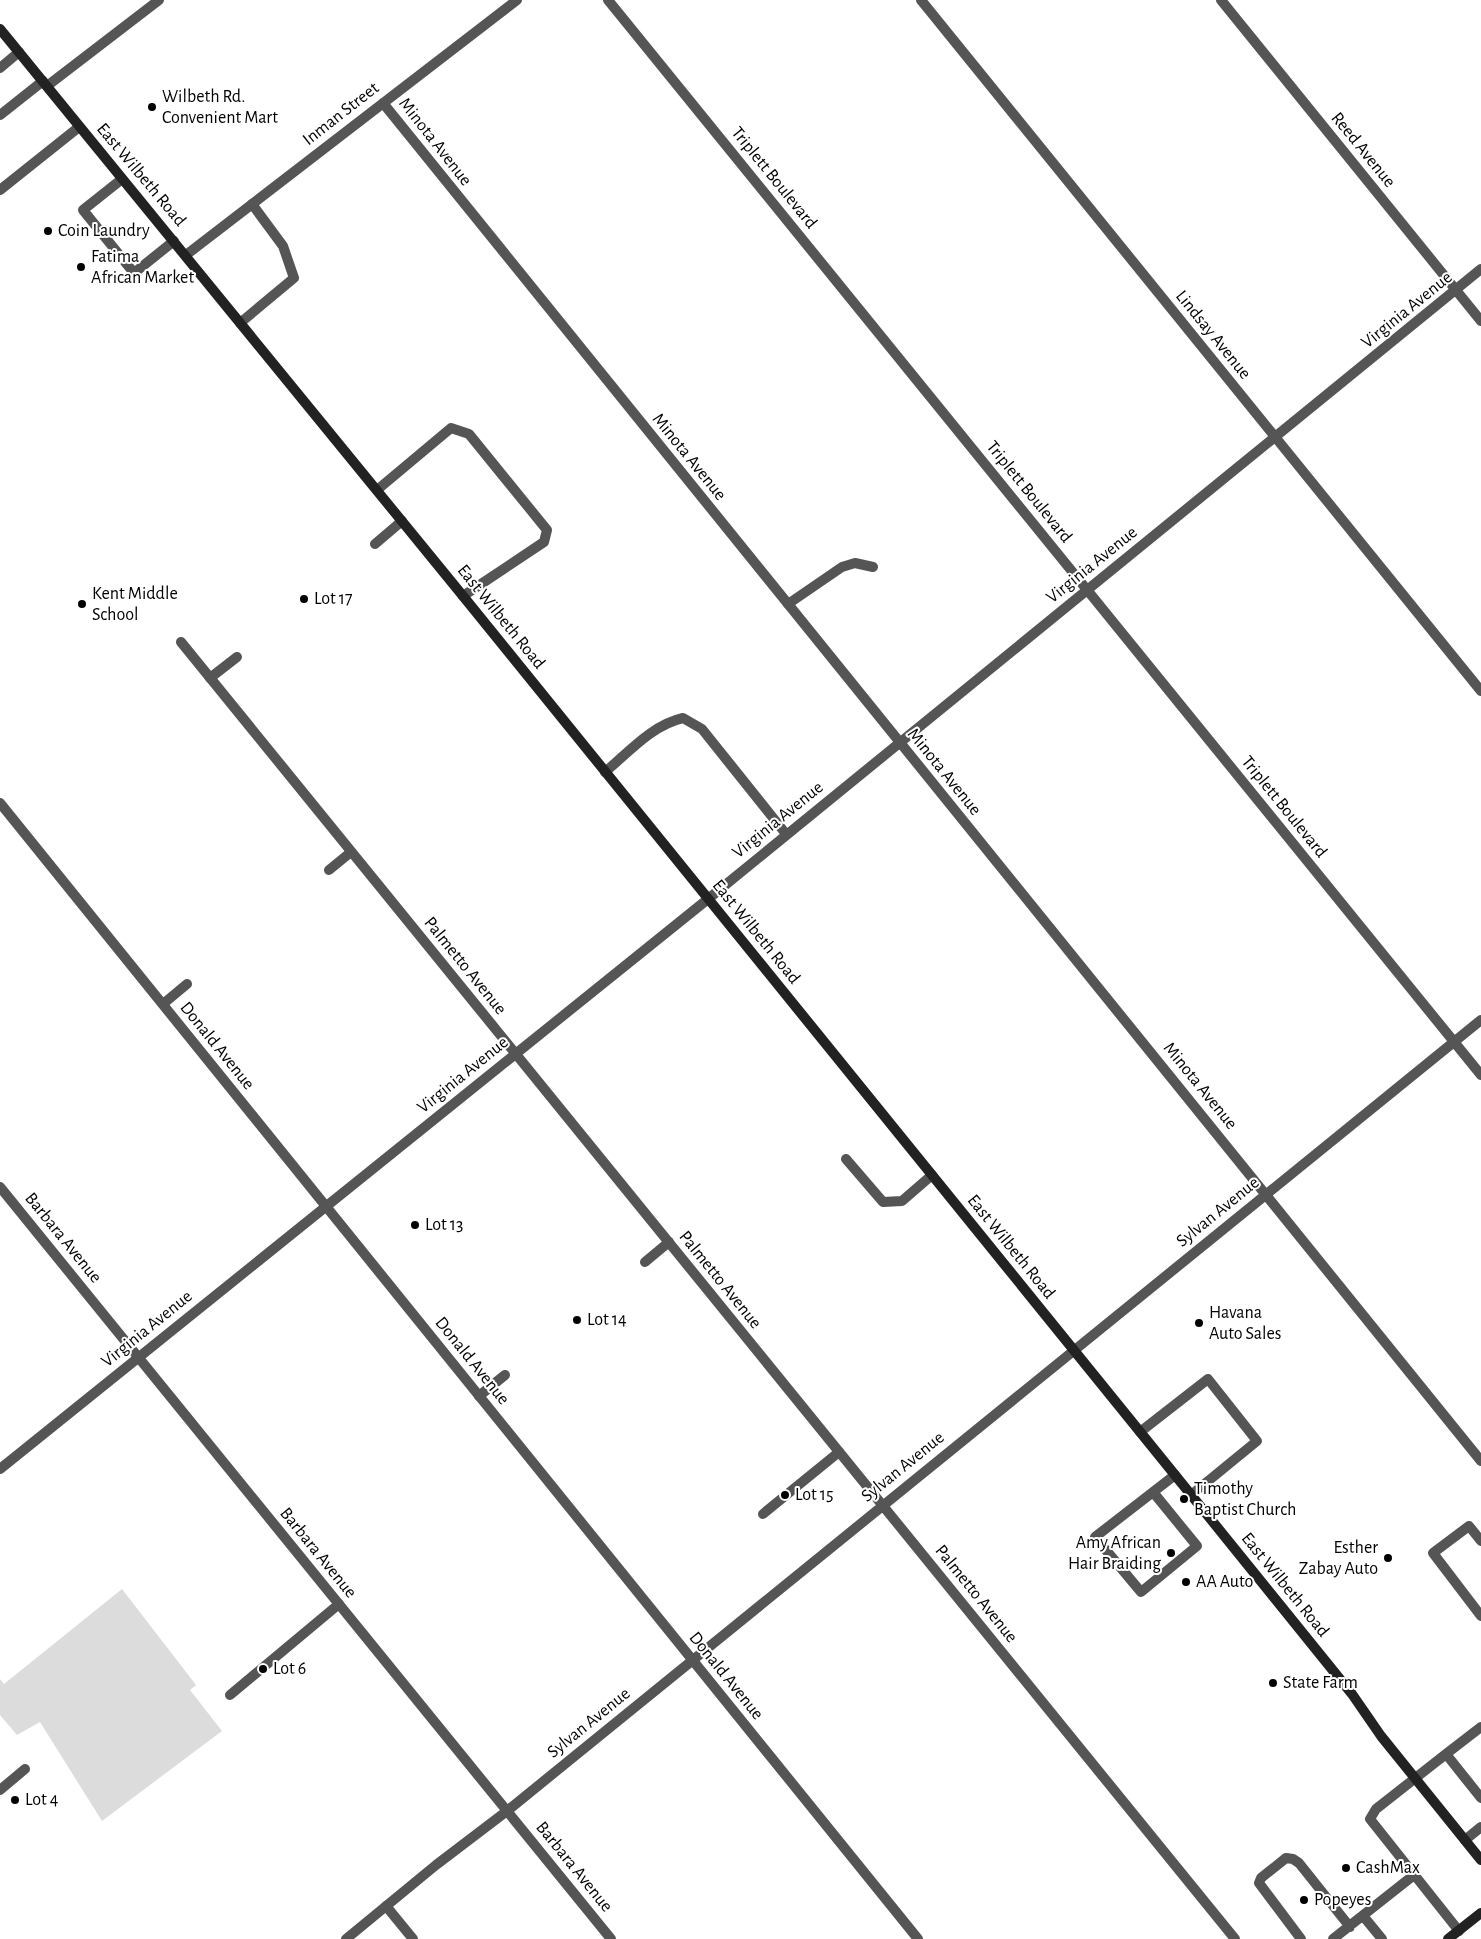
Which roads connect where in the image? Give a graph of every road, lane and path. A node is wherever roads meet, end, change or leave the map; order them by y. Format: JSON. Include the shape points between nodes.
{"nodes":[{"id":1,"x":159,"y":0,"type":"edge"},
{"id":2,"x":517,"y":0,"type":"edge"},
{"id":3,"x":608,"y":0,"type":"edge"},
{"id":4,"x":921,"y":0,"type":"edge"},
{"id":5,"x":1221,"y":0,"type":"edge"},
{"id":6,"x":0,"y":29,"type":"edge"},
{"id":7,"x":19,"y":52,"type":"junction"},
{"id":8,"x":0,"y":68,"type":"edge"},
{"id":9,"x":45,"y":84,"type":"junction"},
{"id":10,"x":383,"y":103,"type":"junction"},
{"id":11,"x":0,"y":115,"type":"edge"},
{"id":12,"x":79,"y":127,"type":"junction"},
{"id":13,"x":122,"y":179,"type":"junction"},
{"id":14,"x":0,"y":190,"type":"edge"},
{"id":15,"x":252,"y":204,"type":"junction"},
{"id":16,"x":174,"y":240,"type":"junction"},
{"id":17,"x":186,"y":255,"type":"junction"},
{"id":18,"x":1481,"y":269,"type":"edge"},
{"id":19,"x":1456,"y":290,"type":"junction"},
{"id":20,"x":1481,"y":321,"type":"edge"},
{"id":21,"x":240,"y":323,"type":"junction"},
{"id":22,"x":1275,"y":438,"type":"junction"},
{"id":23,"x":377,"y":490,"type":"junction"},
{"id":24,"x":402,"y":522,"type":"junction"},
{"id":25,"x":375,"y":544,"type":"dead end"},
{"id":26,"x":873,"y":567,"type":"dead end"},
{"id":27,"x":1089,"y":589,"type":"junction"},
{"id":28,"x":463,"y":596,"type":"junction"},
{"id":29,"x":788,"y":604,"type":"junction"},
{"id":30,"x":181,"y":642,"type":"dead end"},
{"id":31,"x":237,"y":657,"type":"dead end"},
{"id":32,"x":210,"y":678,"type":"junction"},
{"id":33,"x":1481,"y":691,"type":"edge"},
{"id":34,"x":899,"y":742,"type":"junction"},
{"id":35,"x":605,"y":772,"type":"junction"},
{"id":36,"x":0,"y":803,"type":"edge"},
{"id":37,"x":786,"y":834,"type":"junction"},
{"id":38,"x":351,"y":852,"type":"junction"},
{"id":39,"x":328,"y":870,"type":"dead end"},
{"id":40,"x":708,"y":899,"type":"junction"},
{"id":41,"x":187,"y":984,"type":"dead end"},
{"id":42,"x":163,"y":1004,"type":"junction"},
{"id":43,"x":1481,"y":1020,"type":"edge"},
{"id":44,"x":1454,"y":1041,"type":"junction"},
{"id":45,"x":516,"y":1053,"type":"junction"},
{"id":46,"x":1481,"y":1075,"type":"edge"},
{"id":47,"x":846,"y":1159,"type":"dead end"},
{"id":48,"x":932,"y":1175,"type":"junction"},
{"id":49,"x":0,"y":1187,"type":"edge"},
{"id":50,"x":1267,"y":1194,"type":"junction"},
{"id":51,"x":326,"y":1206,"type":"junction"},
{"id":52,"x":668,"y":1242,"type":"junction"},
{"id":53,"x":645,"y":1262,"type":"dead end"},
{"id":54,"x":1074,"y":1350,"type":"junction"},
{"id":55,"x":138,"y":1356,"type":"junction"},
{"id":56,"x":505,"y":1376,"type":"dead end"},
{"id":57,"x":480,"y":1396,"type":"junction"},
{"id":58,"x":1140,"y":1432,"type":"junction"},
{"id":59,"x":839,"y":1452,"type":"junction"},
{"id":60,"x":1481,"y":1461,"type":"edge"},
{"id":61,"x":0,"y":1469,"type":"edge"},
{"id":62,"x":1175,"y":1474,"type":"junction"},
{"id":63,"x":1152,"y":1492,"type":"junction"},
{"id":64,"x":1191,"y":1495,"type":"junction"},
{"id":65,"x":882,"y":1505,"type":"junction"},
{"id":66,"x":763,"y":1514,"type":"dead end"},
{"id":67,"x":1481,"y":1541,"type":"edge"},
{"id":68,"x":339,"y":1604,"type":"junction"},
{"id":69,"x":1481,"y":1616,"type":"edge"},
{"id":70,"x":693,"y":1660,"type":"junction"},
{"id":71,"x":230,"y":1695,"type":"dead end"},
{"id":72,"x":1481,"y":1727,"type":"edge"},
{"id":73,"x":1446,"y":1754,"type":"junction"},
{"id":74,"x":25,"y":1769,"type":"dead end"},
{"id":75,"x":1414,"y":1778,"type":"junction"},
{"id":76,"x":0,"y":1790,"type":"edge"},
{"id":77,"x":1481,"y":1798,"type":"edge"},
{"id":78,"x":507,"y":1811,"type":"junction"},
{"id":79,"x":1481,"y":1827,"type":"edge"},
{"id":80,"x":1465,"y":1840,"type":"junction"},
{"id":81,"x":1481,"y":1860,"type":"edge"},
{"id":82,"x":1414,"y":1875,"type":"junction"},
{"id":83,"x":386,"y":1906,"type":"junction"},
{"id":84,"x":1481,"y":1913,"type":"edge"},
{"id":85,"x":1364,"y":1917,"type":"junction"},
{"id":86,"x":1350,"y":1927,"type":"junction"},
{"id":87,"x":1459,"y":1931,"type":"junction"},
{"id":88,"x":346,"y":1939,"type":"edge"},
{"id":89,"x":413,"y":1939,"type":"edge"},
{"id":90,"x":611,"y":1939,"type":"edge"},
{"id":91,"x":918,"y":1939,"type":"edge"},
{"id":92,"x":1235,"y":1939,"type":"edge"},
{"id":93,"x":1302,"y":1939,"type":"edge"},
{"id":94,"x":1333,"y":1939,"type":"edge"},
{"id":95,"x":1382,"y":1939,"type":"edge"},
{"id":96,"x":1448,"y":1939,"type":"edge"}],
"edges":[{"from":1,"to":9,"type":"street"},
{"from":2,"to":10,"type":"street","name":"Inman Street"},
{"from":3,"to":27,"type":"street","name":"Triplett Boulevard"},
{"from":4,"to":22,"type":"street","name":"Lindsay Avenue"},
{"from":5,"to":19,"type":"street","name":"Reed Avenue"},
{"from":6,"to":7,"type":"main road","name":"East Wilbeth Road"},
{"from":7,"to":8,"type":"street"},
{"from":7,"to":9,"type":"main road","name":"East Wilbeth Road"},
{"from":9,"to":11,"type":"street"},
{"from":9,"to":12,"type":"main road","name":"East Wilbeth Road"},
{"from":10,"to":15,"type":"street","name":"Inman Street"},
{"from":10,"to":29,"type":"street","name":"Minota Avenue"},
{"from":12,"to":13,"type":"main road","name":"East Wilbeth Road"},
{"from":12,"to":14,"type":"street"},
{"from":13,"to":16,"type":"main road","name":"East Wilbeth Road"},
{"from":13,"to":16,"type":"street","via":[[83,210],[134,273]]},
{"from":15,"to":17,"type":"street","name":"Inman Street"},
{"from":15,"to":21,"type":"street","via":[[284,246],[294,278]]},
{"from":16,"to":17,"type":"main road","name":"East Wilbeth Road"},
{"from":17,"to":21,"type":"main road","name":"East Wilbeth Road"},
{"from":18,"to":19,"type":"street","name":"Virginia Avenue"},
{"from":19,"to":20,"type":"street","name":"Reed Avenue"},
{"from":19,"to":22,"type":"street","name":"Virginia Avenue"},
{"from":21,"to":23,"type":"main road","name":"East Wilbeth Road"},
{"from":22,"to":27,"type":"street","name":"Virginia Avenue"},
{"from":22,"to":33,"type":"street","name":"Lindsay Avenue"},
{"from":23,"to":24,"type":"main road","name":"East Wilbeth Road"},
{"from":23,"to":28,"type":"street","via":[[451,428],[469,434],[547,530],[544,542]]},
{"from":24,"to":25,"type":"street"},
{"from":24,"to":28,"type":"main road","name":"East Wilbeth Road"},
{"from":26,"to":29,"type":"street","via":[[855,562],[842,567]]},
{"from":27,"to":34,"type":"street","name":"Virginia Avenue"},
{"from":27,"to":44,"type":"street","name":"Triplett Boulevard"},
{"from":28,"to":35,"type":"main road","name":"East Wilbeth Road"},
{"from":29,"to":34,"type":"street","name":"Minota Avenue"},
{"from":30,"to":32,"type":"street","name":"Palmetto Avenue"},
{"from":31,"to":32,"type":"street"},
{"from":32,"to":38,"type":"street","name":"Palmetto Avenue"},
{"from":34,"to":37,"type":"street","name":"Virginia Avenue"},
{"from":34,"to":50,"type":"street","name":"Minota Avenue"},
{"from":35,"to":37,"type":"street","via":[[655,729],[682,718],[702,729]]},
{"from":35,"to":40,"type":"main road","name":"East Wilbeth Road"},
{"from":36,"to":42,"type":"street","name":"Donald Avenue"},
{"from":37,"to":40,"type":"street","name":"Virginia Avenue"},
{"from":38,"to":39,"type":"street"},
{"from":38,"to":45,"type":"street","name":"Palmetto Avenue"},
{"from":40,"to":45,"type":"street","name":"Virginia Avenue"},
{"from":40,"to":48,"type":"main road","name":"East Wilbeth Road"},
{"from":41,"to":42,"type":"street"},
{"from":42,"to":51,"type":"street","name":"Donald Avenue"},
{"from":43,"to":44,"type":"street","name":"Sylvan Avenue"},
{"from":44,"to":46,"type":"street","name":"Triplett Boulevard"},
{"from":44,"to":50,"type":"street","name":"Sylvan Avenue"},
{"from":45,"to":51,"type":"street","name":"Virginia Avenue"},
{"from":45,"to":52,"type":"street","name":"Palmetto Avenue"},
{"from":47,"to":48,"type":"street","via":[[883,1202],[902,1201]]},
{"from":48,"to":54,"type":"main road","name":"East Wilbeth Road"},
{"from":49,"to":55,"type":"street","name":"Barbara Avenue"},
{"from":50,"to":54,"type":"street","name":"Sylvan Avenue"},
{"from":50,"to":60,"type":"street","name":"Minota Avenue"},
{"from":51,"to":55,"type":"street","name":"Virginia Avenue"},
{"from":51,"to":57,"type":"street","name":"Donald Avenue"},
{"from":52,"to":53,"type":"street"},
{"from":52,"to":59,"type":"street","name":"Palmetto Avenue"},
{"from":54,"to":58,"type":"main road","name":"East Wilbeth Road"},
{"from":54,"to":65,"type":"street","name":"Sylvan Avenue"},
{"from":55,"to":61,"type":"street","name":"Virginia Avenue","via":[[86,1402]]},
{"from":55,"to":68,"type":"street","name":"Barbara Avenue"},
{"from":56,"to":57,"type":"street"},
{"from":57,"to":70,"type":"street","name":"Donald Avenue"},
{"from":58,"to":62,"type":"main road","name":"East Wilbeth Road"},
{"from":58,"to":64,"type":"street","via":[[1208,1379],[1257,1440]]},
{"from":59,"to":65,"type":"street","name":"Palmetto Avenue"},
{"from":59,"to":66,"type":"street"},
{"from":62,"to":63,"type":"street"},
{"from":62,"to":64,"type":"main road","name":"East Wilbeth Road"},
{"from":63,"to":63,"type":"street","via":[[1095,1538],[1140,1592],[1197,1546]]},
{"from":64,"to":75,"type":"main road","name":"East Wilbeth Road","via":[[1352,1694]]},
{"from":65,"to":70,"type":"street","name":"Sylvan Avenue"},
{"from":65,"to":92,"type":"street","name":"Palmetto Avenue"},
{"from":67,"to":69,"type":"street","via":[[1469,1526],[1433,1553]]},
{"from":68,"to":71,"type":"street"},
{"from":68,"to":78,"type":"street","name":"Barbara Avenue"},
{"from":70,"to":78,"type":"street","name":"Sylvan Avenue"},
{"from":70,"to":91,"type":"street","name":"Donald Avenue"},
{"from":72,"to":73,"type":"street"},
{"from":73,"to":75,"type":"street"},
{"from":73,"to":77,"type":"street"},
{"from":74,"to":76,"type":"street"},
{"from":75,"to":80,"type":"main road","name":"East Wilbeth Road"},
{"from":75,"to":82,"type":"street","via":[[1376,1809],[1370,1818]]},
{"from":78,"to":83,"type":"street","name":"Sylvan Avenue"},
{"from":78,"to":90,"type":"street","name":"Barbara Avenue"},
{"from":79,"to":80,"type":"street"},
{"from":80,"to":81,"type":"main road","name":"East Wilbeth Road"},
{"from":82,"to":85,"type":"street"},
{"from":82,"to":87,"type":"street"},
{"from":83,"to":88,"type":"street","name":"Sylvan Avenue"},
{"from":83,"to":89,"type":"street"},
{"from":84,"to":87,"type":"main road"},
{"from":85,"to":86,"type":"street"},
{"from":85,"to":95,"type":"street"},
{"from":86,"to":93,"type":"street","via":[[1299,1863],[1286,1858],[1259,1883]]},
{"from":86,"to":94,"type":"street"},
{"from":87,"to":96,"type":"main road"}]}
